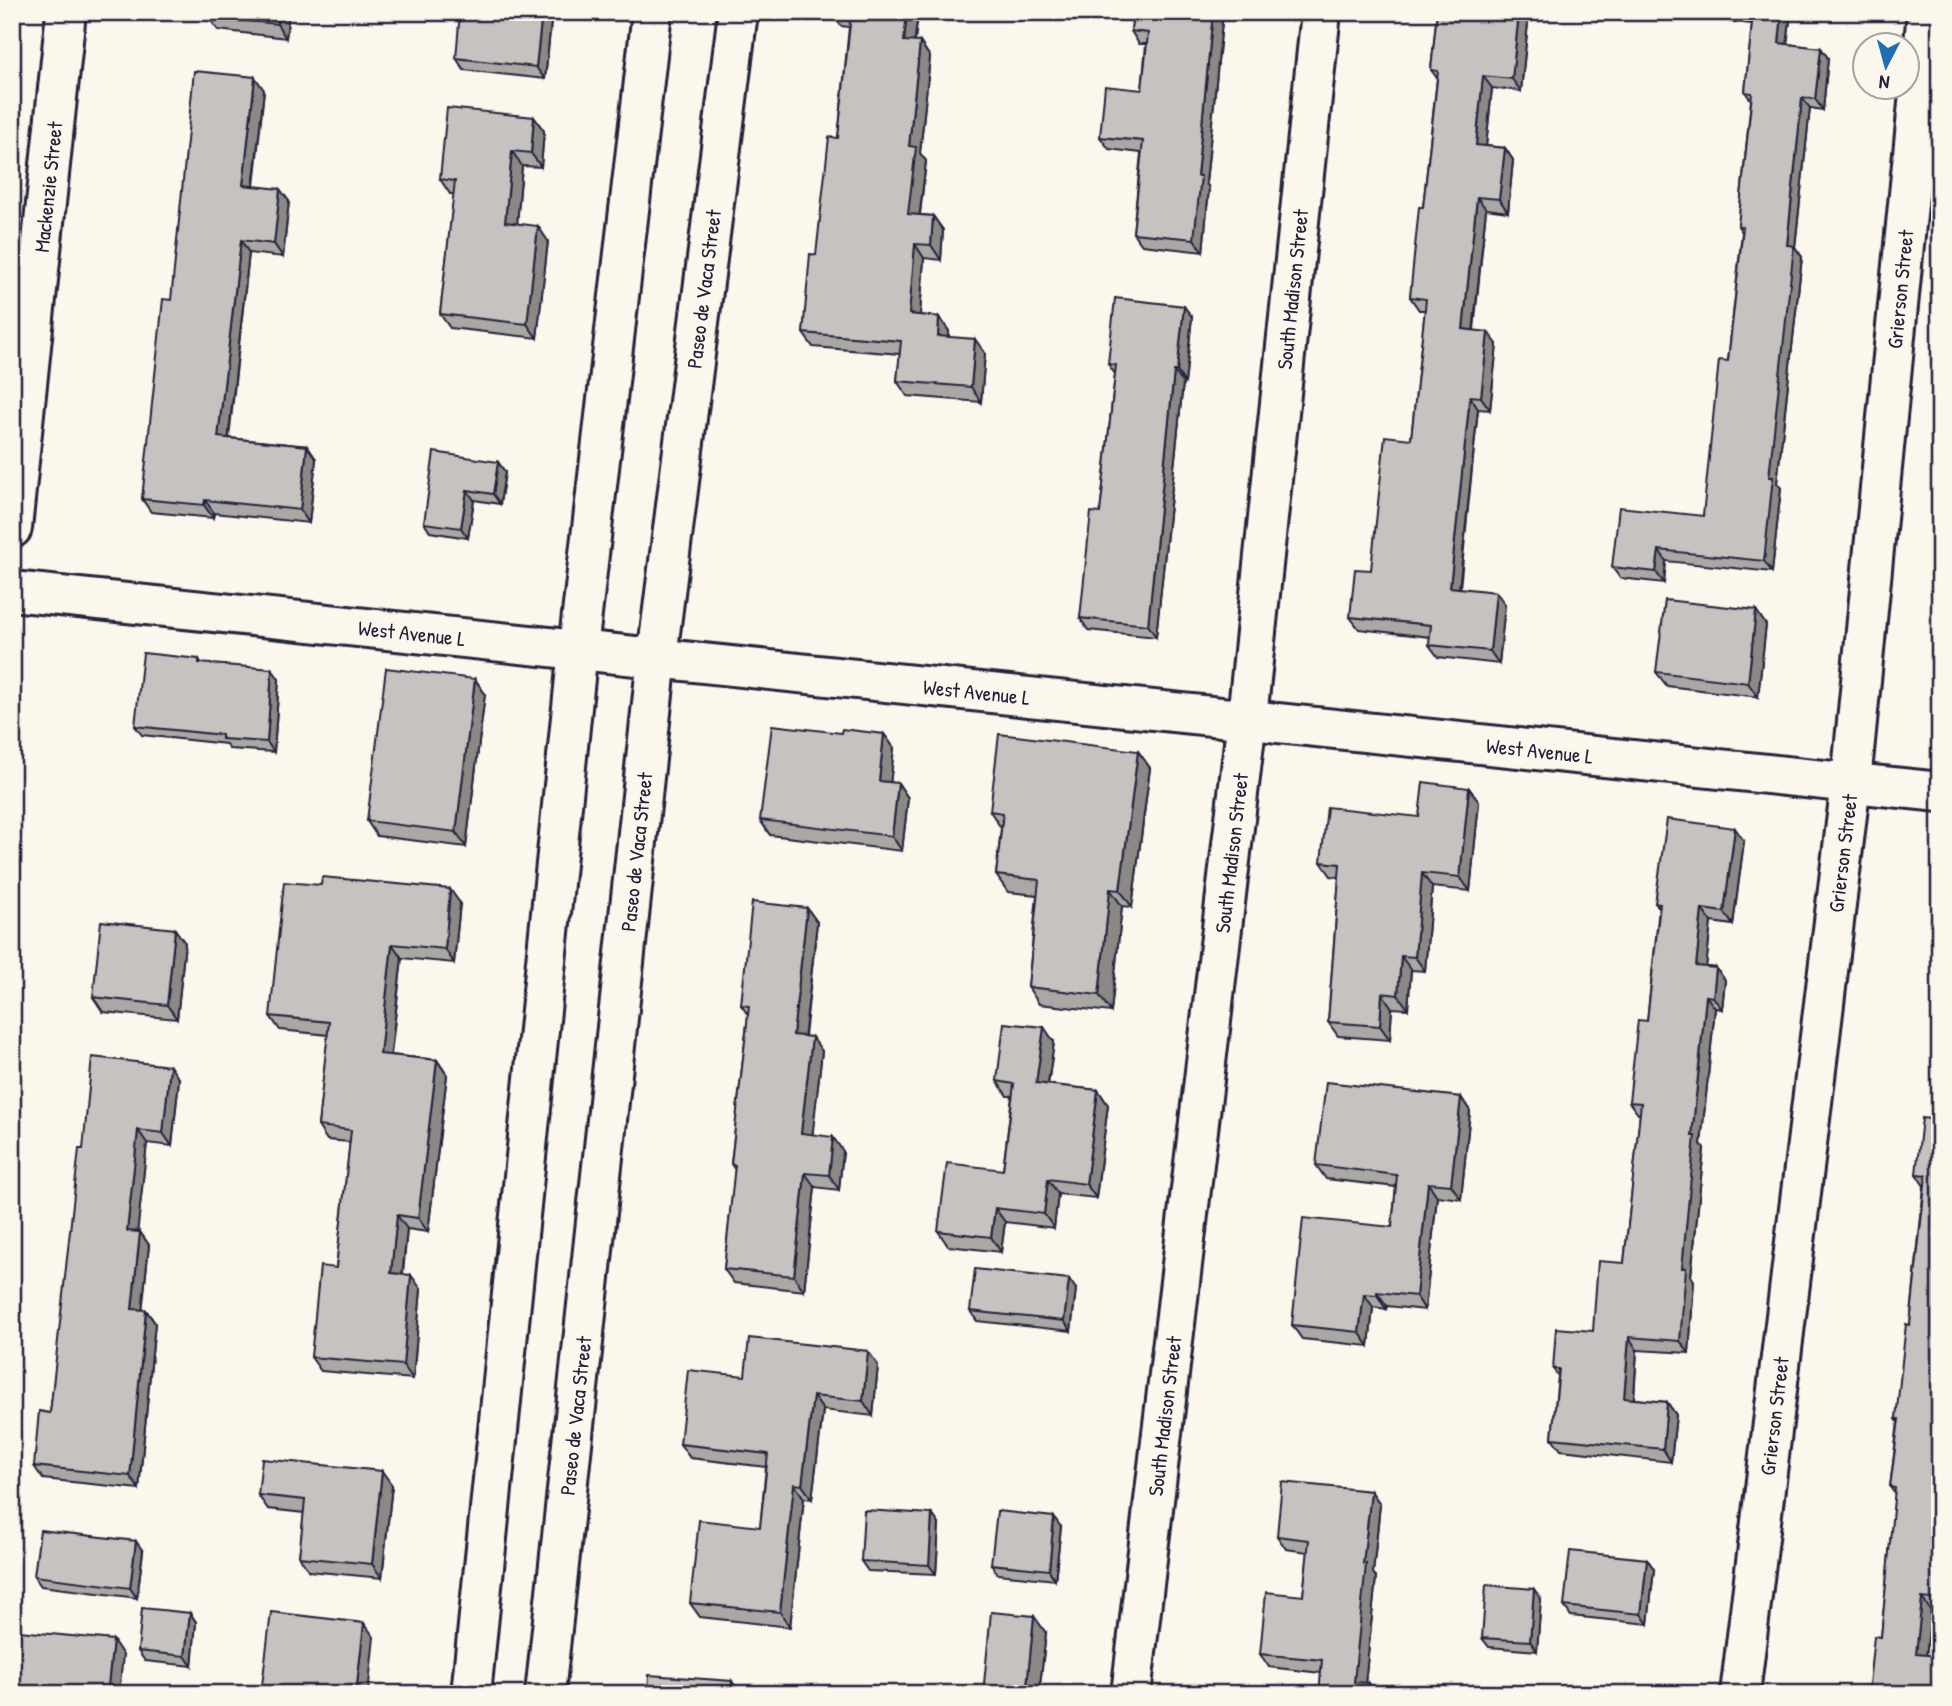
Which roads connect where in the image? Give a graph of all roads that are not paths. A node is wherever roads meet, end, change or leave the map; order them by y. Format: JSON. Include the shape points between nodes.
{"nodes":[{"id":1,"x":66,"y":12,"type":"edge"},
{"id":2,"x":652,"y":12,"type":"edge"},
{"id":3,"x":738,"y":12,"type":"edge"},
{"id":4,"x":1321,"y":12,"type":"edge"},
{"id":5,"x":1927,"y":12,"type":"edge"},
{"id":6,"x":12,"y":528,"type":"edge"},
{"id":7,"x":12,"y":591,"type":"edge"},
{"id":8,"x":578,"y":649,"type":"junction"},
{"id":9,"x":657,"y":657,"type":"junction"},
{"id":10,"x":1247,"y":718,"type":"junction"},
{"id":11,"x":1851,"y":782,"type":"junction"},
{"id":12,"x":1940,"y":792,"type":"edge"},
{"id":13,"x":471,"y":1694,"type":"edge"},
{"id":14,"x":545,"y":1694,"type":"edge"},
{"id":15,"x":1131,"y":1694,"type":"edge"},
{"id":16,"x":1740,"y":1694,"type":"edge"}],
"edges":[{"from":1,"to":6,"type":"street","name":"Mackenzie Street"},
{"from":2,"to":8,"type":"street"},
{"from":3,"to":9,"type":"street","name":"Paseo de Vaca Street"},
{"from":4,"to":10,"type":"street","name":"South Madison Street"},
{"from":5,"to":11,"type":"street","name":"Grierson Street"},
{"from":7,"to":8,"type":"street","name":"West Avenue L"},
{"from":8,"to":9,"type":"street","name":"West Avenue L"},
{"from":8,"to":13,"type":"street"},
{"from":9,"to":10,"type":"street","name":"West Avenue L"},
{"from":9,"to":14,"type":"street","name":"Paseo de Vaca Street"},
{"from":10,"to":11,"type":"street","name":"West Avenue L"},
{"from":10,"to":15,"type":"street","name":"South Madison Street"},
{"from":11,"to":12,"type":"street","name":"West Avenue L"},
{"from":11,"to":16,"type":"street","name":"Grierson Street"}]}
